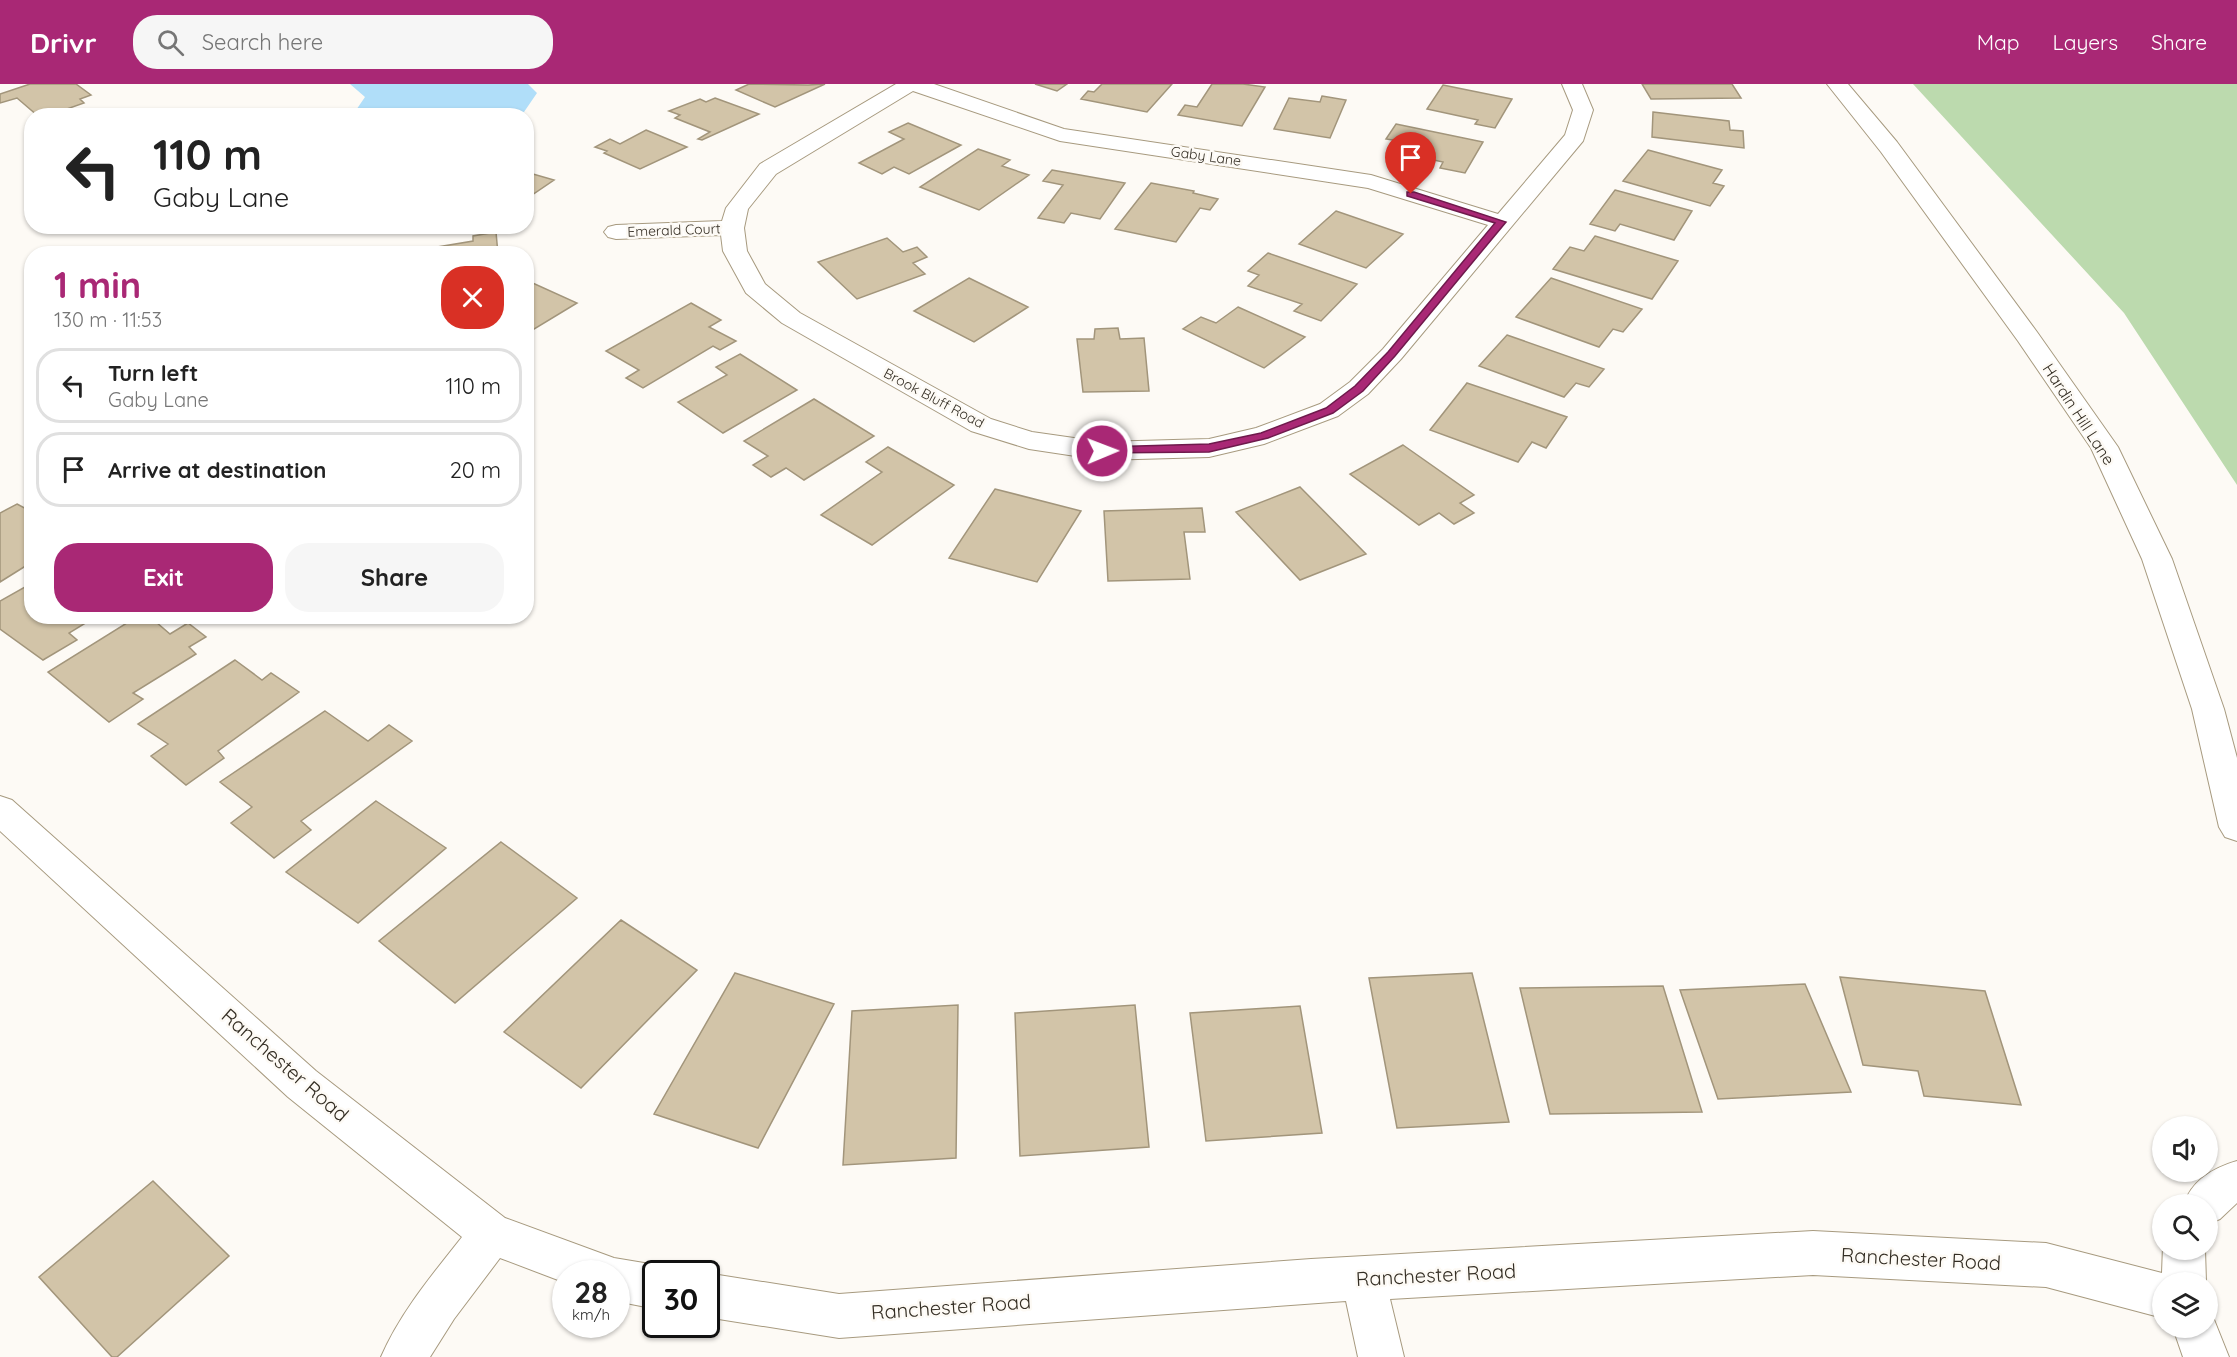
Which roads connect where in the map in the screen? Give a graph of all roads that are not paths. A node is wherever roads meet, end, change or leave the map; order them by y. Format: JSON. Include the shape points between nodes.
{"nodes":[{"id":1,"x":912,"y":84,"type":"edge"},
{"id":2,"x":1572,"y":84,"type":"edge"},
{"id":3,"x":1837,"y":84,"type":"edge"},
{"id":4,"x":1501,"y":222,"type":"junction"},
{"id":5,"x":732,"y":228,"type":"junction"},
{"id":6,"x":616,"y":232,"type":"dead end"},
{"id":7,"x":0,"y":810,"type":"edge"},
{"id":8,"x":2237,"y":828,"type":"edge"},
{"id":9,"x":2237,"y":1181,"type":"edge"},
{"id":10,"x":2216,"y":1194,"type":"edge"},
{"id":11,"x":492,"y":1234,"type":"junction"},
{"id":12,"x":563,"y":1260,"type":"edge"},
{"id":13,"x":1362,"y":1279,"type":"junction"},
{"id":14,"x":2152,"y":1293,"type":"edge"},
{"id":15,"x":720,"y":1297,"type":"edge"},
{"id":16,"x":2199,"y":1338,"type":"edge"},
{"id":17,"x":404,"y":1357,"type":"edge"},
{"id":18,"x":1381,"y":1357,"type":"edge"},
{"id":19,"x":2206,"y":1357,"type":"edge"}],
"edges":[{"from":1,"to":4,"type":"street","name":"Gaby Lane","via":[[1060,135],[1371,182]]},
{"from":1,"to":5,"type":"street","via":[[768,170],[737,208]]},
{"from":2,"to":4,"type":"street","name":"Brook Bluff Road","via":[[1583,110],[1575,136]]},
{"from":3,"to":8,"type":"street","name":"Hardin Hill Lane","via":[[2021,327],[2104,447],[2157,559],[2208,709]]},
{"from":4,"to":5,"type":"street","name":"Brook Bluff Road","via":[[1392,354],[1359,388],[1329,410],[1264,435],[1209,448],[1102,451],[1029,440],[981,425],[791,318],[755,288],[735,251]]},
{"from":5,"to":6,"type":"street","name":"Emerald Court"},
{"from":7,"to":11,"type":"street","name":"Ranchester Road","via":[[302,1084]]},
{"from":9,"to":10,"type":"street"},
{"from":11,"to":12,"type":"street","name":"Ranchester Road"},
{"from":11,"to":17,"type":"street","via":[[438,1303]]},
{"from":13,"to":14,"type":"street","name":"Ranchester Road","via":[[1813,1253],[2046,1265]]},
{"from":13,"to":15,"type":"street","name":"Ranchester Road","via":[[839,1316]]},
{"from":13,"to":18,"type":"street"},
{"from":16,"to":19,"type":"street"}]}
